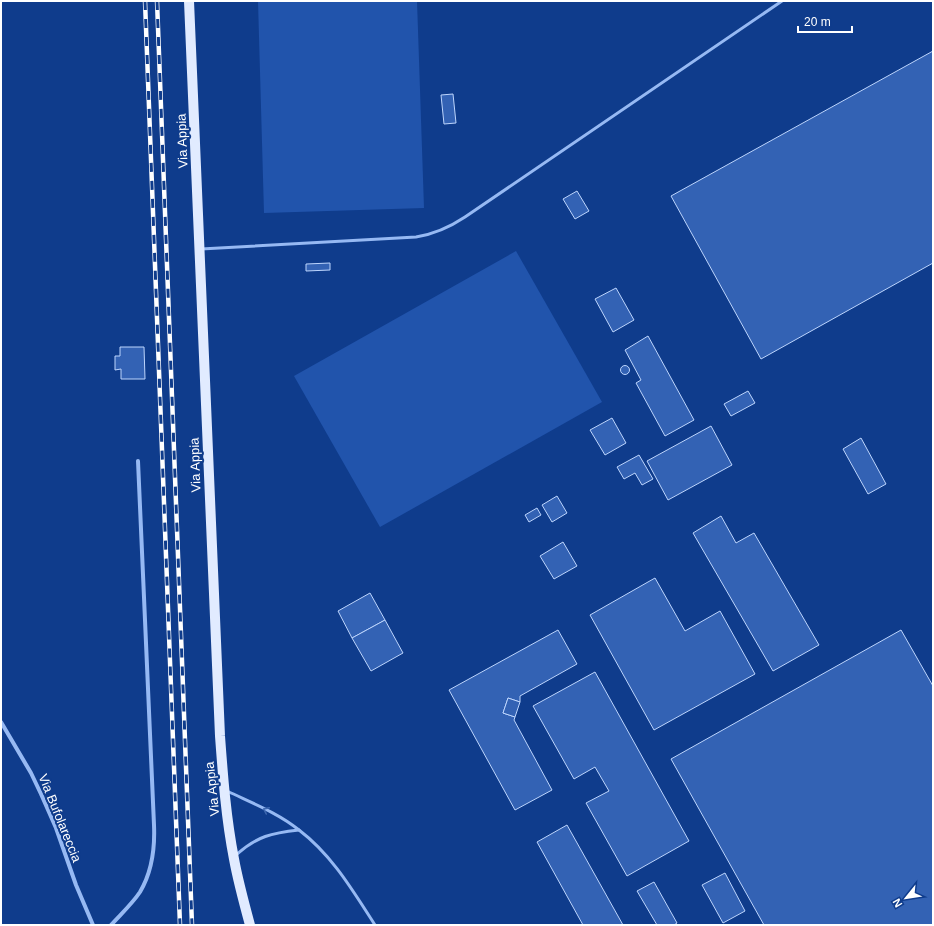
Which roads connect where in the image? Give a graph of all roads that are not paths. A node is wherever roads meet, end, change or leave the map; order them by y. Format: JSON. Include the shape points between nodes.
{"nodes":[{"id":1,"x":189,"y":1,"type":"edge"},
{"id":2,"x":782,"y":1,"type":"edge"},
{"id":3,"x":199,"y":249,"type":"junction"},
{"id":4,"x":138,"y":461,"type":"dead end"},
{"id":5,"x":1,"y":722,"type":"edge"},
{"id":6,"x":224,"y":789,"type":"junction"},
{"id":7,"x":299,"y":830,"type":"junction"},
{"id":8,"x":233,"y":858,"type":"junction"},
{"id":9,"x":93,"y":925,"type":"edge"},
{"id":10,"x":111,"y":925,"type":"edge"},
{"id":11,"x":250,"y":925,"type":"edge"},
{"id":12,"x":375,"y":925,"type":"edge"}],
"edges":[{"from":1,"to":3,"type":"main road","name":"Via Appia"},
{"from":2,"to":3,"type":"lane","via":[[465,217],[442,230],[416,237]]},
{"from":3,"to":6,"type":"main road","name":"Via Appia"},
{"from":4,"to":10,"type":"street","via":[[154,842],[153,858],[141,891]]},
{"from":5,"to":9,"type":"street","name":"Via Bufolareccia","via":[[41,794]]},
{"from":7,"to":6,"type":"lane","one_way":true},
{"from":6,"to":8,"type":"main road","name":"Via Appia"},
{"from":7,"to":8,"type":"lane","via":[[264,837],[246,846]]},
{"from":7,"to":12,"type":"lane","via":[[332,862]]},
{"from":8,"to":11,"type":"main road","name":"Via Appia"}]}
